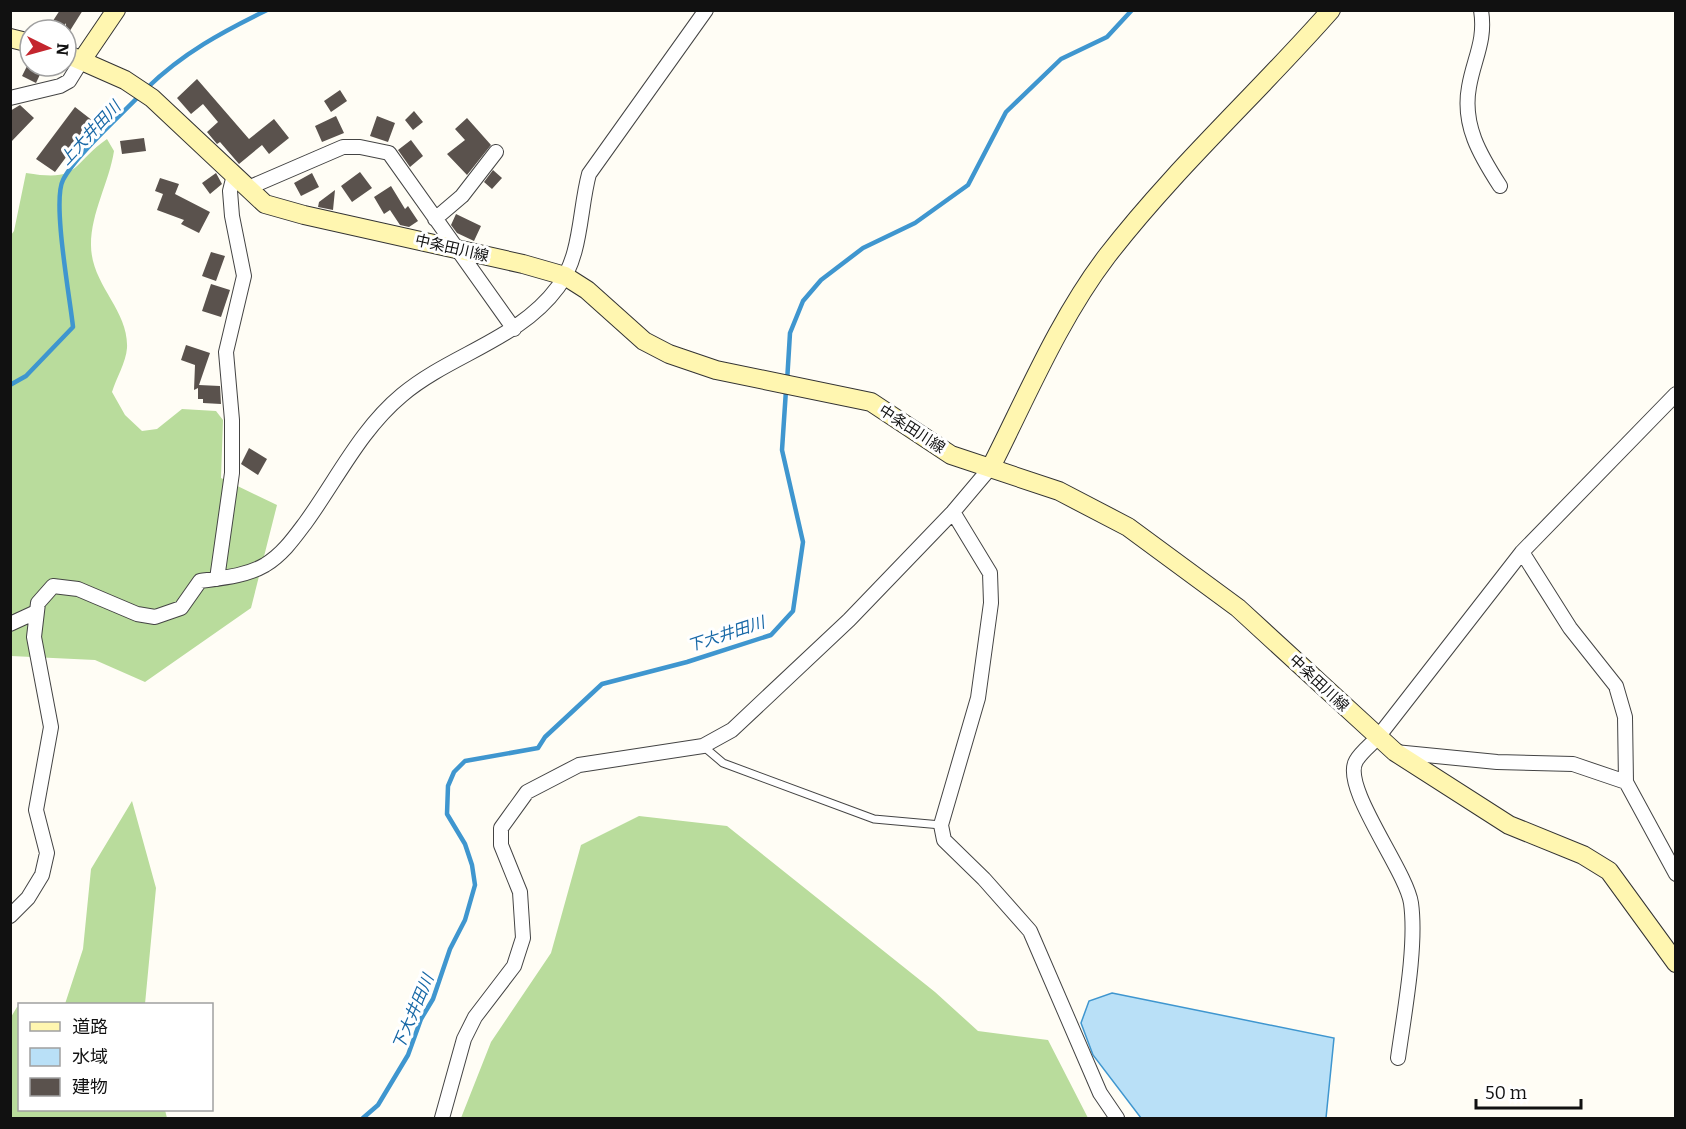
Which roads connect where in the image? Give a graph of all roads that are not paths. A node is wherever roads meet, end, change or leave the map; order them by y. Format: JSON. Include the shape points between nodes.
{"nodes":[{"id":1,"x":116,"y":10,"type":"edge"},
{"id":2,"x":706,"y":10,"type":"edge"},
{"id":3,"x":1331,"y":10,"type":"edge"},
{"id":4,"x":1481,"y":10,"type":"edge"},
{"id":5,"x":78,"y":53,"type":"edge"},
{"id":6,"x":78,"y":59,"type":"edge"},
{"id":7,"x":70,"y":78,"type":"edge"},
{"id":8,"x":10,"y":98,"type":"edge"},
{"id":9,"x":496,"y":152,"type":"dead end"},
{"id":10,"x":234,"y":175,"type":"junction"},
{"id":11,"x":1500,"y":186,"type":"dead end"},
{"id":12,"x":248,"y":188,"type":"junction"},
{"id":13,"x":435,"y":219,"type":"junction"},
{"id":14,"x":454,"y":248,"type":"junction"},
{"id":15,"x":565,"y":276,"type":"junction"},
{"id":16,"x":514,"y":329,"type":"junction"},
{"id":17,"x":1676,"y":394,"type":"edge"},
{"id":18,"x":991,"y":467,"type":"junction"},
{"id":19,"x":953,"y":512,"type":"junction"},
{"id":20,"x":1522,"y":552,"type":"junction"},
{"id":21,"x":217,"y":579,"type":"junction"},
{"id":22,"x":36,"y":612,"type":"junction"},
{"id":23,"x":10,"y":624,"type":"edge"},
{"id":24,"x":1378,"y":737,"type":"junction"},
{"id":25,"x":703,"y":746,"type":"junction"},
{"id":26,"x":1395,"y":752,"type":"junction"},
{"id":27,"x":1626,"y":782,"type":"junction"},
{"id":28,"x":941,"y":825,"type":"junction"},
{"id":29,"x":1676,"y":874,"type":"edge"},
{"id":30,"x":10,"y":916,"type":"edge"},
{"id":31,"x":1676,"y":963,"type":"edge"},
{"id":32,"x":1398,"y":1058,"type":"dead end"},
{"id":33,"x":442,"y":1119,"type":"edge"},
{"id":34,"x":1117,"y":1119,"type":"edge"}],
"edges":[{"from":1,"to":5,"type":"main road"},
{"from":2,"to":15,"type":"street","via":[[589,174],[578,238]]},
{"from":3,"to":18,"type":"main road","via":[[1206,142],[1107,257],[1065,321]]},
{"from":4,"to":11,"type":"street","via":[[1484,31],[1469,88],[1467,117],[1479,153]]},
{"from":6,"to":10,"type":"main road","name":"中条田川線","via":[[152,98]]},
{"from":7,"to":8,"type":"street","via":[[60,86]]},
{"from":9,"to":13,"type":"street","via":[[462,196]]},
{"from":10,"to":12,"type":"main road","name":"中条田川線"},
{"from":10,"to":21,"type":"street","via":[[230,191],[232,216],[244,276],[226,352],[232,473]]},
{"from":12,"to":13,"type":"street","via":[[328,152],[360,147],[389,153]]},
{"from":12,"to":14,"type":"main road","name":"中条田川線","via":[[265,204]]},
{"from":13,"to":14,"type":"street"},
{"from":14,"to":15,"type":"main road","name":"中条田川線"},
{"from":14,"to":16,"type":"street"},
{"from":15,"to":16,"type":"street","via":[[534,313]]},
{"from":15,"to":18,"type":"main road","name":"中条田川線","via":[[587,290],[644,341],[669,354],[716,370],[871,402],[951,455]]},
{"from":16,"to":21,"type":"street","via":[[452,361],[401,395],[363,435],[287,547],[249,573]]},
{"from":17,"to":20,"type":"street"},
{"from":18,"to":19,"type":"street"},
{"from":18,"to":24,"type":"main road","name":"中条田川線","via":[[1059,491],[1128,527],[1238,608]]},
{"from":19,"to":25,"type":"street","via":[[849,620],[732,730]]},
{"from":19,"to":28,"type":"street","via":[[990,573],[991,603],[978,698]]},
{"from":20,"to":24,"type":"street"},
{"from":20,"to":27,"type":"street","via":[[1570,628],[1616,686],[1625,717]]},
{"from":21,"to":22,"type":"street","via":[[200,581],[181,608],[155,617],[137,614],[78,589],[54,586],[38,603]]},
{"from":22,"to":23,"type":"street"},
{"from":22,"to":30,"type":"street","via":[[34,637],[51,727],[36,810],[47,853],[42,875],[28,898]]},
{"from":24,"to":26,"type":"main road","name":"中条田川線"},
{"from":24,"to":32,"type":"street","via":[[1356,761],[1353,772],[1356,790],[1411,902],[1410,959]]},
{"from":25,"to":28,"type":"lane","via":[[723,763],[874,819]]},
{"from":25,"to":33,"type":"street","via":[[579,765],[527,792],[509,815],[501,828],[501,845],[520,892],[523,938],[514,966],[475,1017],[464,1039]]},
{"from":26,"to":27,"type":"street","via":[[1497,762],[1573,764]]},
{"from":26,"to":31,"type":"main road","name":"中条田川線","via":[[1509,825],[1583,855],[1609,871]]},
{"from":27,"to":29,"type":"street"},
{"from":28,"to":34,"type":"street","via":[[944,840],[1030,931],[1100,1094]]}]}
